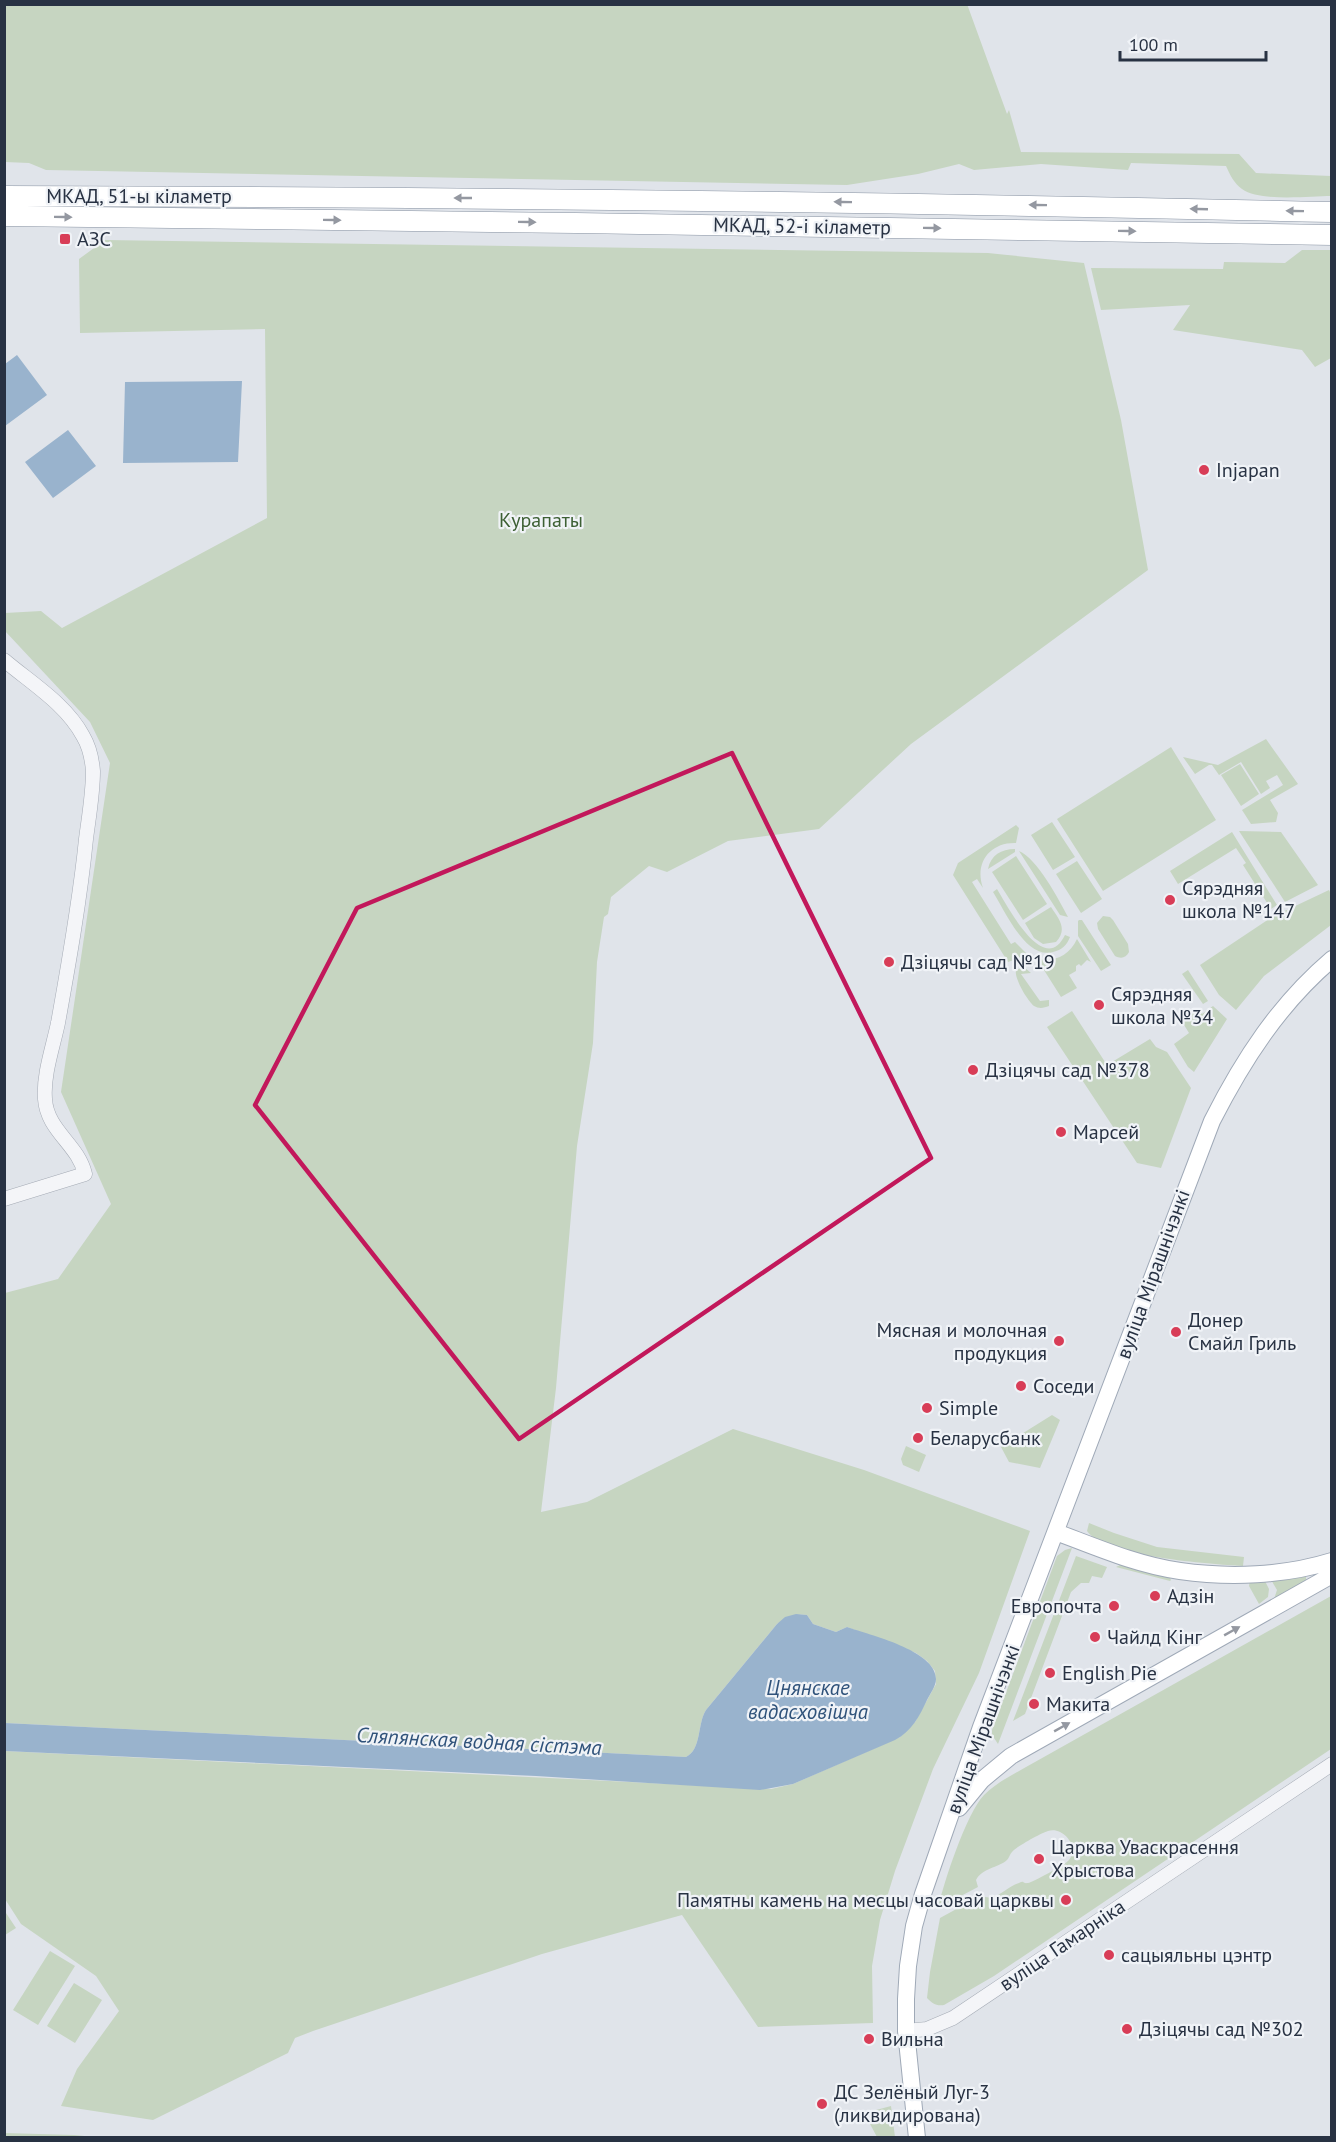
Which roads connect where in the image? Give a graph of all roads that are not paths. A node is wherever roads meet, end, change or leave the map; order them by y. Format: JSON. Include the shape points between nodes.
{"nodes":[{"id":1,"x":4,"y":196,"type":"edge"},
{"id":2,"x":273,"y":197,"type":"joint"},
{"id":3,"x":1332,"y":212,"type":"edge"},
{"id":4,"x":4,"y":216,"type":"edge"},
{"id":5,"x":273,"y":220,"type":"joint"},
{"id":6,"x":1332,"y":235,"type":"edge"},
{"id":7,"x":4,"y":660,"type":"edge"},
{"id":8,"x":1332,"y":959,"type":"edge"},
{"id":9,"x":4,"y":1199,"type":"edge"},
{"id":10,"x":1056,"y":1532,"type":"junction"},
{"id":11,"x":1332,"y":1561,"type":"edge"},
{"id":12,"x":1332,"y":1575,"type":"edge"},
{"id":13,"x":981,"y":1727,"type":"junction"},
{"id":14,"x":1011,"y":1756,"type":"junction"},
{"id":15,"x":1332,"y":1764,"type":"edge"},
{"id":16,"x":946,"y":1826,"type":"junction"},
{"id":17,"x":906,"y":2031,"type":"junction"},
{"id":18,"x":917,"y":2138,"type":"edge"}],
"edges":[{"from":1,"to":2,"type":"highway","name":"МКАД, 51-ы кіламетр"},
{"from":3,"to":2,"type":"highway","name":"МКАД, 52-і кіламетр","one_way":true},
{"from":4,"to":5,"type":"highway","name":"МКАД, 51-ы кіламетр","one_way":true},
{"from":5,"to":6,"type":"highway","name":"МКАД, 52-і кіламетр","one_way":true},
{"from":7,"to":9,"type":"street","via":[[71,719],[91,759],[92,782],[82,879],[45,1091],[46,1112],[75,1151],[85,1174]]},
{"from":8,"to":10,"type":"main road","name":"вуліца Мірашнічэнкі","via":[[1269,1025],[1212,1121]]},
{"from":10,"to":11,"type":"main road","via":[[1117,1555],[1179,1571],[1259,1574]]},
{"from":10,"to":13,"type":"main road","name":"вуліца Мірашнічэнкі"},
{"from":14,"to":12,"type":"main road","one_way":true},
{"from":13,"to":14,"type":"main road","via":[[984,1754],[994,1760]]},
{"from":13,"to":16,"type":"main road","name":"вуліца Мірашнічэнкі"},
{"from":14,"to":16,"type":"main road","via":[[968,1795]]},
{"from":15,"to":17,"type":"street","name":"вуліца Гамарніка","via":[[953,2018],[927,2029]]},
{"from":16,"to":17,"type":"main road","name":"вуліца Мірашнічэнкі","via":[[914,1926]]},
{"from":17,"to":18,"type":"main road","name":"вуліца Мірашнічэнкі"}]}
